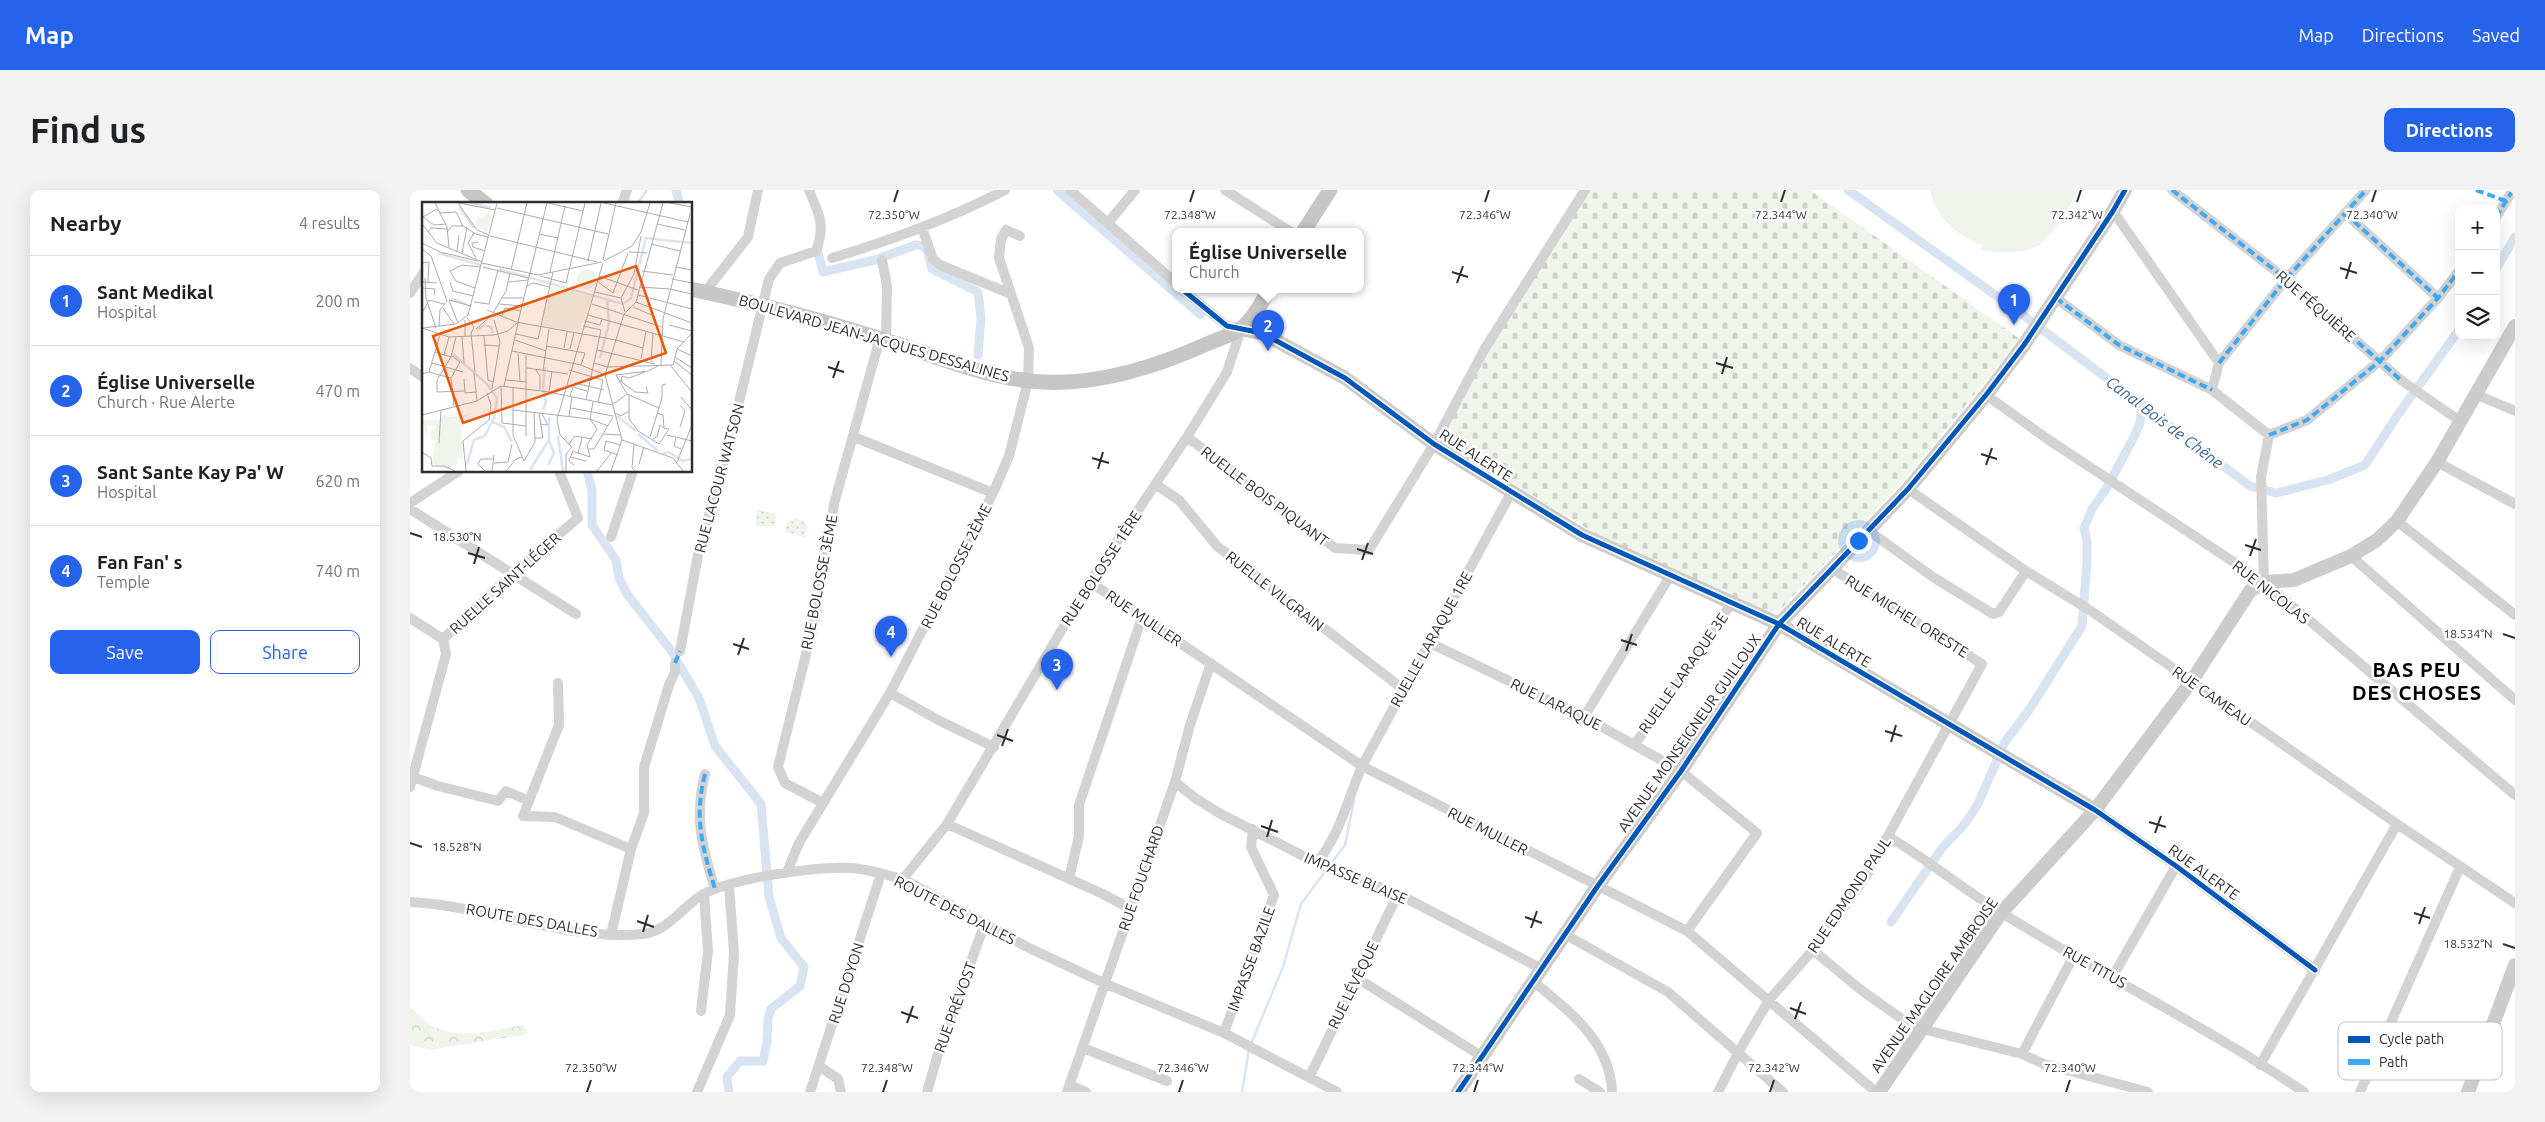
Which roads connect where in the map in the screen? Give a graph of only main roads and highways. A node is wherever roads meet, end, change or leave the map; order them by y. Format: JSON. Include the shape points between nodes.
{"nodes":[{"id":1,"x":1327,"y":191,"type":"edge"},
{"id":2,"x":1305,"y":228,"type":"edge"},
{"id":3,"x":698,"y":290,"type":"edge"},
{"id":4,"x":1267,"y":293,"type":"edge"}],
"edges":[{"from":1,"to":2,"type":"main road"},
{"from":3,"to":4,"type":"main road","name":"BOULEVARD JEAN-JACQUES DESSALINES","via":[[883,339],[962,366],[1046,383],[1117,375],[1170,360],[1241,329]]}]}
